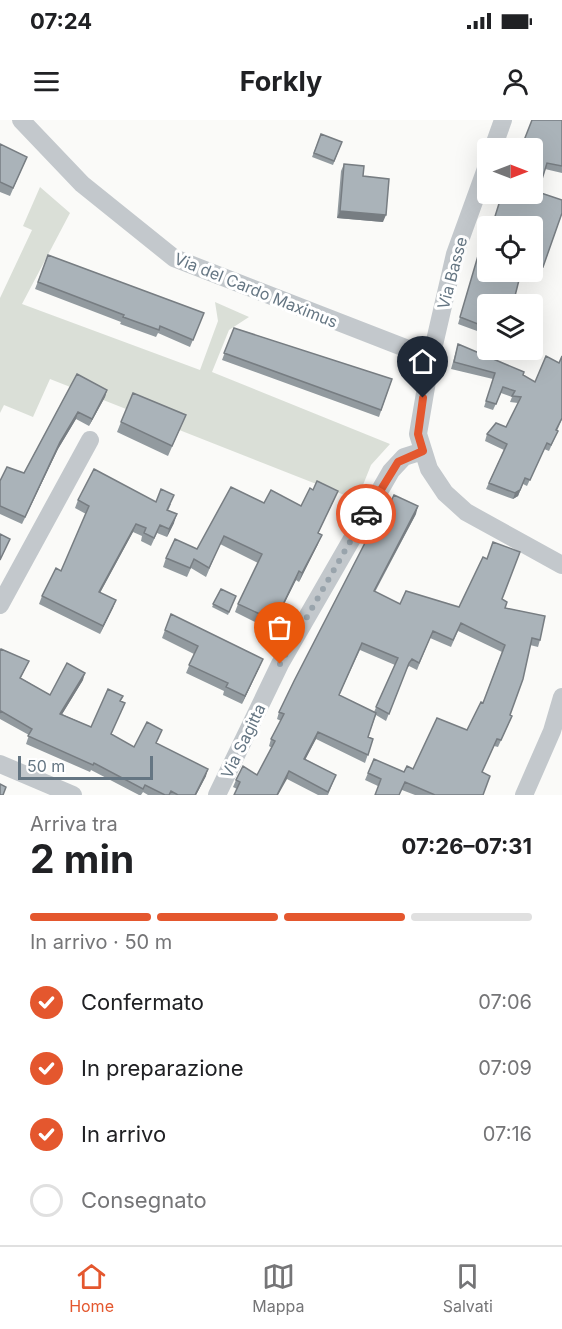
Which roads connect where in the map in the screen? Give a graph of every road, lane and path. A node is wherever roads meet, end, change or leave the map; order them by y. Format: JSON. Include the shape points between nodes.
{"nodes":[{"id":1,"x":21,"y":120,"type":"edge"},
{"id":2,"x":503,"y":120,"type":"edge"},
{"id":3,"x":497,"y":138,"type":"edge"},
{"id":4,"x":477,"y":193,"type":"edge"},
{"id":5,"x":431,"y":358,"type":"junction"},
{"id":6,"x":90,"y":440,"type":"dead end"},
{"id":7,"x":423,"y":451,"type":"junction"},
{"id":8,"x":562,"y":560,"type":"edge"},
{"id":9,"x":562,"y":566,"type":"edge"},
{"id":10,"x":0,"y":605,"type":"edge"},
{"id":11,"x":562,"y":697,"type":"edge"},
{"id":12,"x":0,"y":764,"type":"edge"},
{"id":13,"x":73,"y":795,"type":"edge"},
{"id":14,"x":217,"y":795,"type":"edge"},
{"id":15,"x":524,"y":795,"type":"edge"}],
"edges":[{"from":1,"to":5,"type":"street","name":"Via del Cardo Maximus","via":[[82,184],[174,258]]},
{"from":2,"to":3,"type":"street"},
{"from":4,"to":5,"type":"street","name":"Via Basse","via":[[455,254]]},
{"from":5,"to":7,"type":"street","name":"Via Basse","via":[[419,418]]},
{"from":6,"to":10,"type":"street"},
{"from":7,"to":9,"type":"street","name":"Via Basse","via":[[445,494],[466,512]]},
{"from":7,"to":14,"type":"street","name":"Via Sagitta","via":[[404,457],[391,471],[280,664]]},
{"from":8,"to":9,"type":"street"},
{"from":11,"to":15,"type":"street"},
{"from":12,"to":13,"type":"street"}]}
